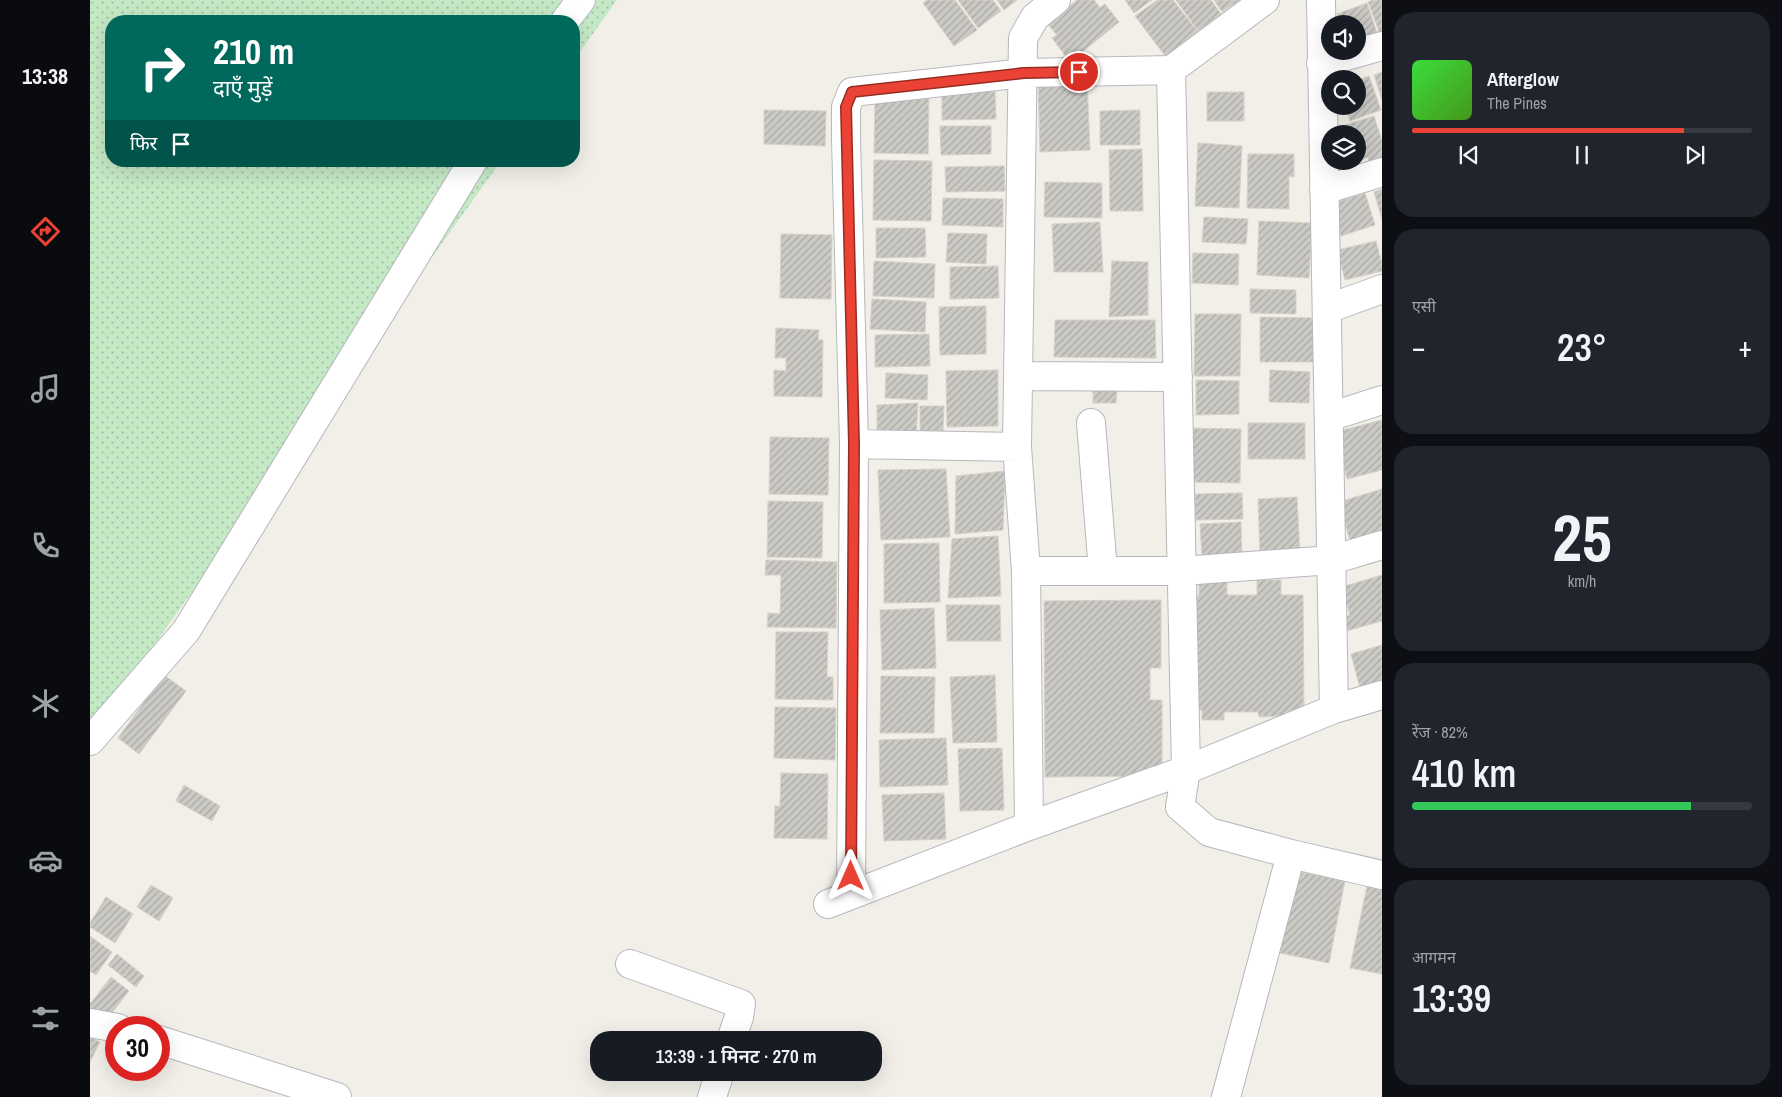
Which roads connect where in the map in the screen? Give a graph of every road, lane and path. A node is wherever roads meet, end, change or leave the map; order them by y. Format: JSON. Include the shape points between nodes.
{"nodes":[{"id":1,"x":581,"y":0,"type":"edge"},
{"id":2,"x":1056,"y":0,"type":"edge"},
{"id":3,"x":1265,"y":0,"type":"edge"},
{"id":4,"x":1321,"y":0,"type":"edge"},
{"id":5,"x":570,"y":15,"type":"edge"},
{"id":6,"x":1382,"y":46,"type":"edge"},
{"id":7,"x":1321,"y":63,"type":"junction"},
{"id":8,"x":1171,"y":70,"type":"junction"},
{"id":9,"x":1024,"y":73,"type":"junction"},
{"id":10,"x":469,"y":167,"type":"edge"},
{"id":11,"x":1382,"y":172,"type":"edge"},
{"id":12,"x":1324,"y":190,"type":"junction"},
{"id":13,"x":1382,"y":288,"type":"edge"},
{"id":14,"x":1327,"y":309,"type":"junction"},
{"id":15,"x":1019,"y":376,"type":"junction"},
{"id":16,"x":1178,"y":377,"type":"junction"},
{"id":17,"x":1382,"y":400,"type":"edge"},
{"id":18,"x":1329,"y":417,"type":"junction"},
{"id":19,"x":1091,"y":423,"type":"dead end"},
{"id":20,"x":854,"y":444,"type":"junction"},
{"id":21,"x":1017,"y":447,"type":"junction"},
{"id":22,"x":1382,"y":545,"type":"edge"},
{"id":23,"x":1332,"y":560,"type":"junction"},
{"id":24,"x":1026,"y":571,"type":"junction"},
{"id":25,"x":1103,"y":571,"type":"junction"},
{"id":26,"x":1182,"y":571,"type":"junction"},
{"id":27,"x":1382,"y":695,"type":"edge"},
{"id":28,"x":1334,"y":709,"type":"junction"},
{"id":29,"x":90,"y":741,"type":"edge"},
{"id":30,"x":1186,"y":770,"type":"junction"},
{"id":31,"x":1028,"y":826,"type":"junction"},
{"id":32,"x":1291,"y":854,"type":"junction"},
{"id":33,"x":1382,"y":875,"type":"edge"},
{"id":34,"x":630,"y":964,"type":"dead end"},
{"id":35,"x":90,"y":1023,"type":"edge"},
{"id":36,"x":105,"y":1026,"type":"edge"},
{"id":37,"x":735,"y":1031,"type":"edge"},
{"id":38,"x":170,"y":1044,"type":"edge"},
{"id":39,"x":717,"y":1081,"type":"edge"},
{"id":40,"x":337,"y":1097,"type":"edge"},
{"id":41,"x":712,"y":1097,"type":"edge"},
{"id":42,"x":1226,"y":1097,"type":"edge"}],
"edges":[{"from":1,"to":5,"type":"street"},
{"from":2,"to":9,"type":"street","via":[[1035,17],[1023,38]]},
{"from":3,"to":8,"type":"street"},
{"from":4,"to":7,"type":"street"},
{"from":6,"to":7,"type":"street"},
{"from":7,"to":12,"type":"street"},
{"from":8,"to":9,"type":"street"},
{"from":8,"to":16,"type":"street"},
{"from":9,"to":15,"type":"street"},
{"from":9,"to":20,"type":"street","via":[[852,92],[846,107],[846,138]]},
{"from":10,"to":29,"type":"street","via":[[186,631]]},
{"from":11,"to":12,"type":"street"},
{"from":12,"to":14,"type":"street"},
{"from":13,"to":14,"type":"street"},
{"from":14,"to":18,"type":"street"},
{"from":15,"to":16,"type":"street"},
{"from":15,"to":21,"type":"street"},
{"from":16,"to":26,"type":"street"},
{"from":17,"to":18,"type":"street"},
{"from":18,"to":23,"type":"street"},
{"from":19,"to":25,"type":"street"},
{"from":20,"to":21,"type":"street"},
{"from":20,"to":31,"type":"street","via":[[839,900]]},
{"from":21,"to":24,"type":"street"},
{"from":22,"to":23,"type":"street"},
{"from":23,"to":26,"type":"street"},
{"from":23,"to":28,"type":"street"},
{"from":24,"to":25,"type":"street"},
{"from":24,"to":31,"type":"street"},
{"from":25,"to":26,"type":"street"},
{"from":26,"to":30,"type":"street"},
{"from":27,"to":28,"type":"street"},
{"from":28,"to":30,"type":"street"},
{"from":30,"to":31,"type":"street"},
{"from":30,"to":32,"type":"street","via":[[1180,807],[1209,832]]},
{"from":32,"to":33,"type":"street"},
{"from":32,"to":42,"type":"street"},
{"from":34,"to":37,"type":"street","via":[[741,1004]]},
{"from":35,"to":36,"type":"street"},
{"from":38,"to":40,"type":"street"},
{"from":39,"to":41,"type":"street"}]}
